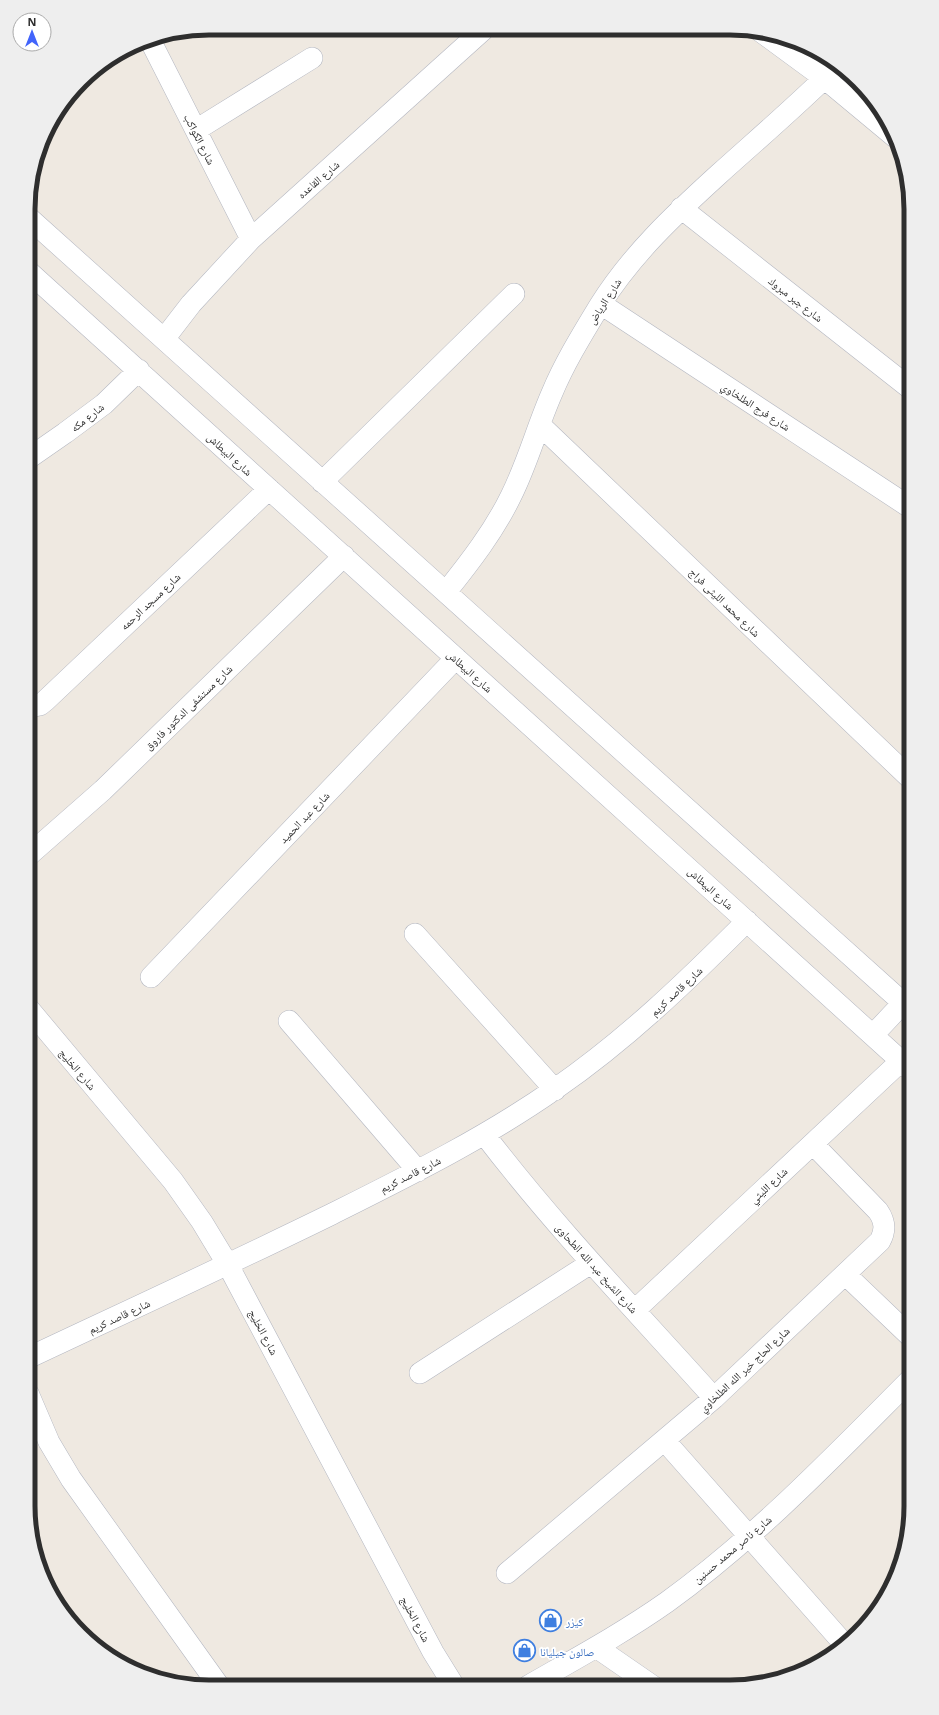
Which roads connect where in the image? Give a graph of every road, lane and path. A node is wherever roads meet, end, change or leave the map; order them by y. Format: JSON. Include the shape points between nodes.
{"nodes":[{"id":1,"x":477,"y":35,"type":"edge"},
{"id":2,"x":779,"y":42,"type":"edge"},
{"id":3,"x":152,"y":44,"type":"edge"},
{"id":4,"x":312,"y":58,"type":"dead end"},
{"id":5,"x":831,"y":72,"type":"edge"},
{"id":6,"x":882,"y":124,"type":"edge"},
{"id":7,"x":196,"y":130,"type":"junction"},
{"id":8,"x":681,"y":208,"type":"junction"},
{"id":9,"x":35,"y":223,"type":"edge"},
{"id":10,"x":251,"y":239,"type":"junction"},
{"id":11,"x":35,"y":277,"type":"edge"},
{"id":12,"x":514,"y":294,"type":"dead end"},
{"id":13,"x":601,"y":304,"type":"junction"},
{"id":14,"x":164,"y":339,"type":"junction"},
{"id":15,"x":139,"y":370,"type":"junction"},
{"id":16,"x":904,"y":383,"type":"edge"},
{"id":17,"x":540,"y":425,"type":"junction"},
{"id":18,"x":35,"y":454,"type":"edge"},
{"id":19,"x":322,"y":482,"type":"junction"},
{"id":20,"x":269,"y":489,"type":"junction"},
{"id":21,"x":904,"y":503,"type":"edge"},
{"id":22,"x":344,"y":556,"type":"junction"},
{"id":23,"x":446,"y":592,"type":"junction"},
{"id":24,"x":456,"y":658,"type":"junction"},
{"id":25,"x":35,"y":706,"type":"edge"},
{"id":26,"x":904,"y":772,"type":"edge"},
{"id":27,"x":35,"y":850,"type":"edge"},
{"id":28,"x":747,"y":921,"type":"junction"},
{"id":29,"x":415,"y":934,"type":"dead end"},
{"id":30,"x":151,"y":976,"type":"dead end"},
{"id":31,"x":904,"y":1004,"type":"edge"},
{"id":32,"x":904,"y":1009,"type":"edge"},
{"id":33,"x":35,"y":1016,"type":"edge"},
{"id":34,"x":289,"y":1021,"type":"dead end"},
{"id":35,"x":873,"y":1035,"type":"junction"},
{"id":36,"x":904,"y":1064,"type":"edge"},
{"id":37,"x":904,"y":1068,"type":"edge"},
{"id":38,"x":555,"y":1090,"type":"junction"},
{"id":39,"x":484,"y":1134,"type":"junction"},
{"id":40,"x":813,"y":1144,"type":"junction"},
{"id":41,"x":418,"y":1171,"type":"junction"},
{"id":42,"x":591,"y":1263,"type":"junction"},
{"id":43,"x":228,"y":1265,"type":"junction"},
{"id":44,"x":846,"y":1275,"type":"junction"},
{"id":45,"x":635,"y":1310,"type":"junction"},
{"id":46,"x":904,"y":1330,"type":"edge"},
{"id":47,"x":35,"y":1355,"type":"edge"},
{"id":48,"x":420,"y":1373,"type":"dead end"},
{"id":49,"x":904,"y":1386,"type":"edge"},
{"id":50,"x":714,"y":1398,"type":"junction"},
{"id":51,"x":35,"y":1409,"type":"edge"},
{"id":52,"x":665,"y":1441,"type":"junction"},
{"id":53,"x":749,"y":1535,"type":"junction"},
{"id":54,"x":507,"y":1573,"type":"dead end"},
{"id":55,"x":841,"y":1640,"type":"edge"},
{"id":56,"x":596,"y":1647,"type":"junction"},
{"id":57,"x":215,"y":1680,"type":"edge"},
{"id":58,"x":450,"y":1680,"type":"edge"},
{"id":59,"x":538,"y":1680,"type":"edge"},
{"id":60,"x":644,"y":1680,"type":"edge"}],
"edges":[{"from":1,"to":10,"type":"street","name":"شارع القاعده"},
{"from":2,"to":5,"type":"street"},
{"from":3,"to":7,"type":"street","name":"شارع الكواكب"},
{"from":4,"to":7,"type":"street"},
{"from":5,"to":6,"type":"street"},
{"from":5,"to":8,"type":"street","name":"شارع الرياض"},
{"from":7,"to":10,"type":"street","name":"شارع الكواكب"},
{"from":8,"to":13,"type":"street","name":"شارع الرياض","via":[[644,246]]},
{"from":8,"to":16,"type":"street","name":"شارع جبر مبروك"},
{"from":9,"to":14,"type":"street"},
{"from":10,"to":14,"type":"street","name":"شارع القاعده","via":[[191,304]]},
{"from":11,"to":15,"type":"street","name":"شارع البيطاش"},
{"from":12,"to":19,"type":"street"},
{"from":13,"to":17,"type":"street","name":"شارع الرياض","via":[[567,362]]},
{"from":13,"to":21,"type":"street","name":"شارع فرج الطلخاوي"},
{"from":14,"to":19,"type":"street"},
{"from":15,"to":18,"type":"street","name":"شارع مكه","via":[[104,404]]},
{"from":15,"to":20,"type":"street","name":"شارع البيطاش"},
{"from":17,"to":23,"type":"street","name":"شارع الرياض","via":[[511,497],[483,543]]},
{"from":17,"to":26,"type":"street","name":"شارع محمد الليثى فراج"},
{"from":19,"to":23,"type":"street"},
{"from":20,"to":22,"type":"street","name":"شارع البيطاش"},
{"from":20,"to":25,"type":"street","name":"شارع مسجد الرحمه","via":[[45,701]]},
{"from":22,"to":24,"type":"street","name":"شارع البيطاش"},
{"from":22,"to":27,"type":"street","name":"شارع مستشفى الدكتور فاروق","via":[[103,790]]},
{"from":23,"to":31,"type":"street"},
{"from":24,"to":28,"type":"street","name":"شارع البيطاش"},
{"from":24,"to":30,"type":"street","name":"شارع عبد الحميد"},
{"from":28,"to":35,"type":"street","name":"شارع البيطاش"},
{"from":28,"to":38,"type":"street","name":"شارع قاصد كريم","via":[[640,1024]]},
{"from":29,"to":38,"type":"street"},
{"from":32,"to":35,"type":"street"},
{"from":33,"to":43,"type":"street","name":"شارع الخليج","via":[[173,1182],[202,1222]]},
{"from":34,"to":41,"type":"street"},
{"from":35,"to":36,"type":"street","name":"شارع البيطاش"},
{"from":37,"to":40,"type":"street","name":"شارع الليثي"},
{"from":38,"to":39,"type":"street","name":"شارع قاصد كريم"},
{"from":39,"to":41,"type":"street","name":"شارع قاصد كريم"},
{"from":39,"to":42,"type":"street","name":"شارع الشيخ عبد الله الطحاوى","via":[[541,1206]]},
{"from":40,"to":44,"type":"street","name":"شارع الحاج خير الله الطلخاوي","via":[[878,1211],[885,1226],[880,1241]]},
{"from":40,"to":45,"type":"street","name":"شارع الليثي"},
{"from":41,"to":43,"type":"street","name":"شارع قاصد كريم"},
{"from":42,"to":45,"type":"street","name":"شارع الشيخ عبد الله الطحاوى"},
{"from":42,"to":48,"type":"street"},
{"from":43,"to":47,"type":"street","name":"شارع قاصد كريم"},
{"from":43,"to":58,"type":"street","name":"شارع الخليج","via":[[433,1652]]},
{"from":44,"to":46,"type":"street"},
{"from":44,"to":50,"type":"street","name":"شارع الحاج خير الله الطلخاوي"},
{"from":45,"to":50,"type":"street","name":"شارع الشيخ عبد الله الطحاوى"},
{"from":49,"to":53,"type":"street","name":"شارع ناصر محمد حسنين","via":[[794,1497]]},
{"from":50,"to":52,"type":"street","name":"شارع الحاج خير الله الطلخاوي"},
{"from":51,"to":57,"type":"street","via":[[49,1442],[71,1479]]},
{"from":52,"to":53,"type":"street"},
{"from":52,"to":54,"type":"street","name":"شارع الحاج خير الله الطلخاوي"},
{"from":53,"to":55,"type":"street"},
{"from":53,"to":56,"type":"street","name":"شارع ناصر محمد حسنين","via":[[667,1602]]},
{"from":56,"to":59,"type":"street","name":"شارع ناصر محمد حسنين"},
{"from":56,"to":60,"type":"street"}]}
